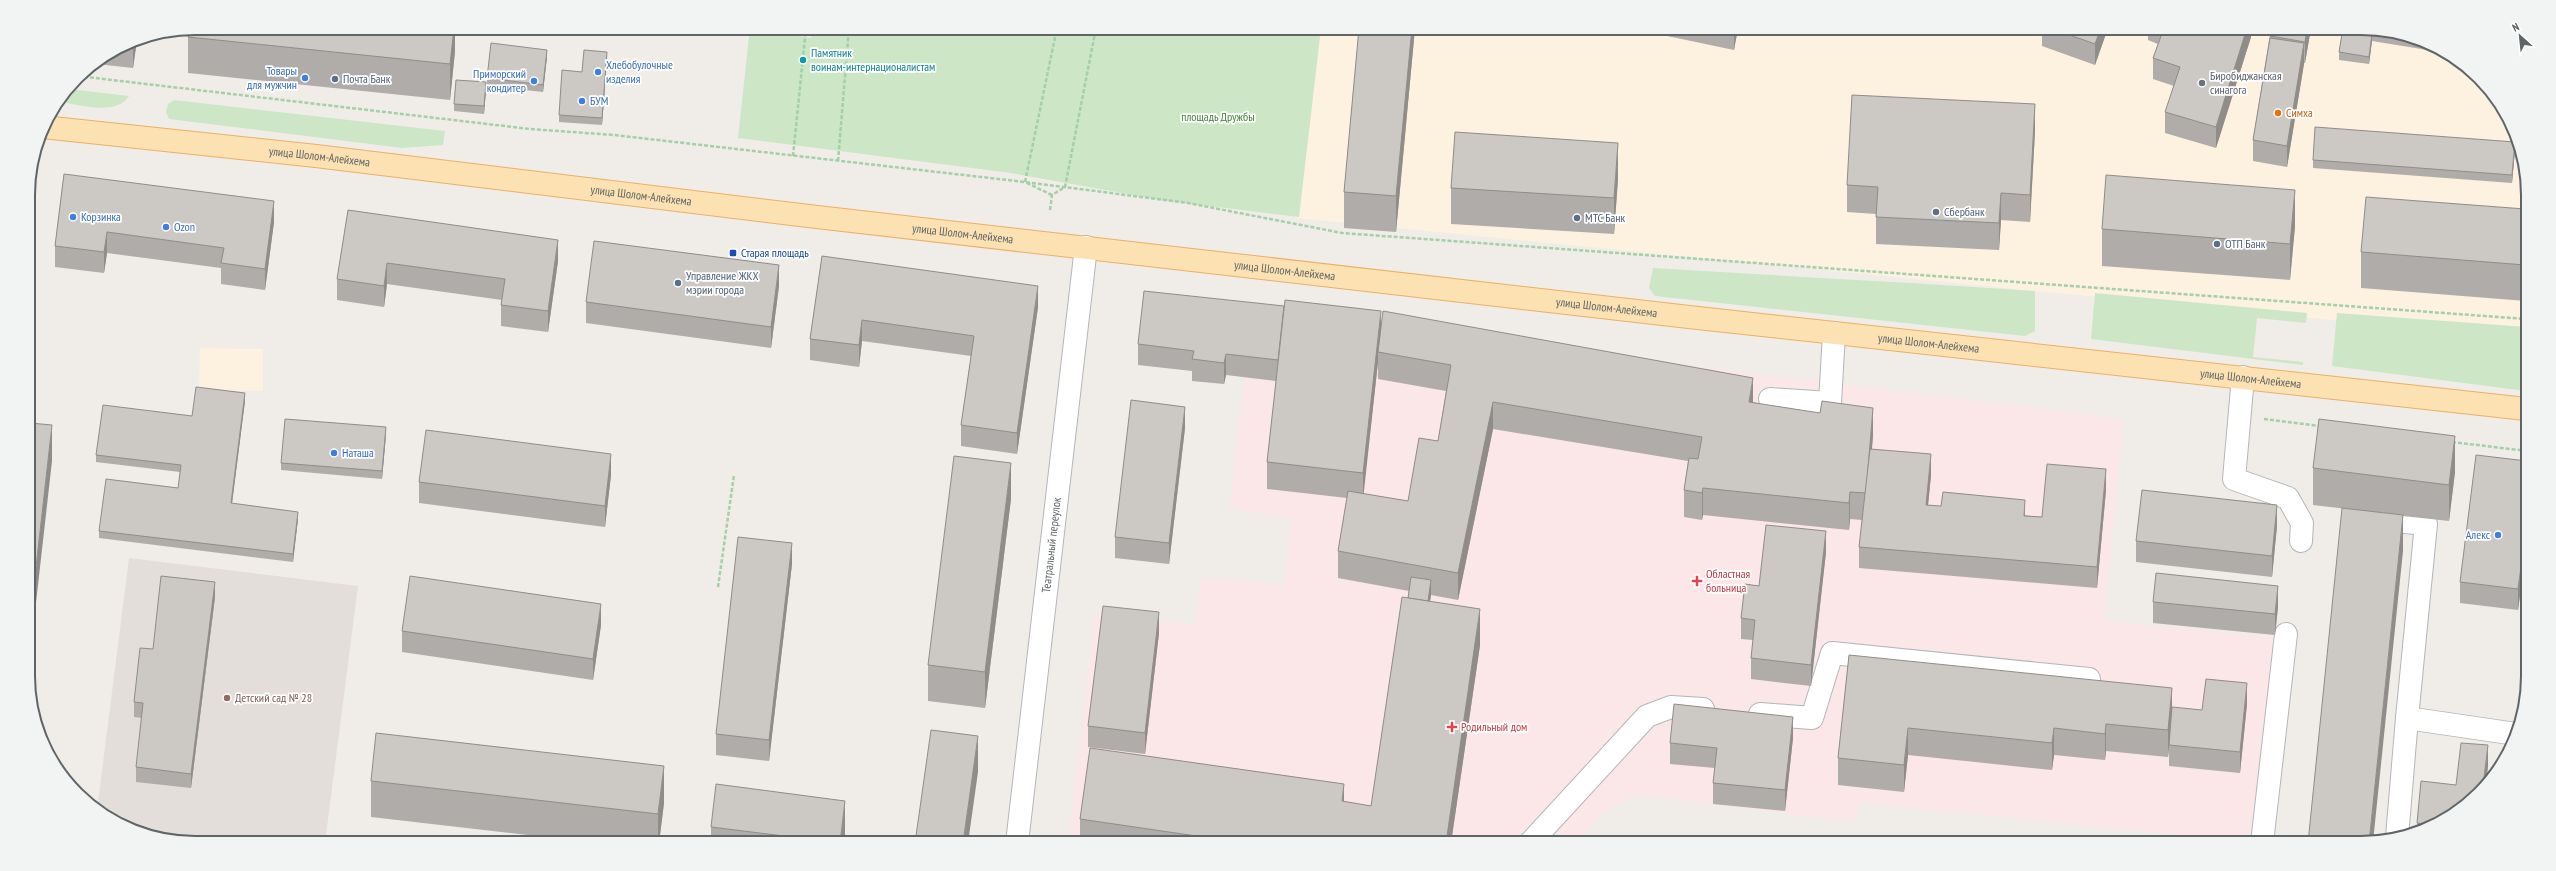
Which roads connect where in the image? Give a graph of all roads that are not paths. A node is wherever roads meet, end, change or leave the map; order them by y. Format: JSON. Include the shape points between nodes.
{"nodes":[{"id":1,"x":50,"y":128,"type":"edge"},
{"id":2,"x":1086,"y":247,"type":"junction"},
{"id":3,"x":1834,"y":333,"type":"junction"},
{"id":4,"x":2243,"y":377,"type":"junction"},
{"id":5,"x":1770,"y":399,"type":"dead end"},
{"id":6,"x":2521,"y":408,"type":"edge"},
{"id":7,"x":2352,"y":517,"type":"edge"},
{"id":8,"x":2301,"y":541,"type":"dead end"},
{"id":9,"x":2286,"y":634,"type":"dead end"},
{"id":10,"x":2089,"y":679,"type":"edge"},
{"id":11,"x":2407,"y":718,"type":"junction"},
{"id":12,"x":2510,"y":733,"type":"edge"},
{"id":13,"x":2397,"y":832,"type":"edge"},
{"id":14,"x":1018,"y":836,"type":"edge"},
{"id":15,"x":1536,"y":836,"type":"edge"},
{"id":16,"x":2263,"y":836,"type":"edge"}],
"edges":[{"from":1,"to":2,"type":"main road","name":"улица Шолом-Алейхема","via":[[316,156]]},
{"from":2,"to":3,"type":"main road","name":"улица Шолом-Алейхема"},
{"from":2,"to":14,"type":"street","name":"Театральный переулок"},
{"from":3,"to":4,"type":"main road","name":"улица Шолом-Алейхема"},
{"from":3,"to":5,"type":"street","via":[[1830,403],[1791,410]]},
{"from":4,"to":6,"type":"main road","name":"улица Шолом-Алейхема"},
{"from":4,"to":8,"type":"street","via":[[2234,479],[2288,498],[2302,523]]},
{"from":7,"to":11,"type":"street","via":[[2426,524]]},
{"from":9,"to":16,"type":"street"},
{"from":10,"to":15,"type":"street","via":[[1832,653],[1812,718],[1671,707],[1647,716]]},
{"from":11,"to":12,"type":"street"},
{"from":11,"to":13,"type":"street"}]}
